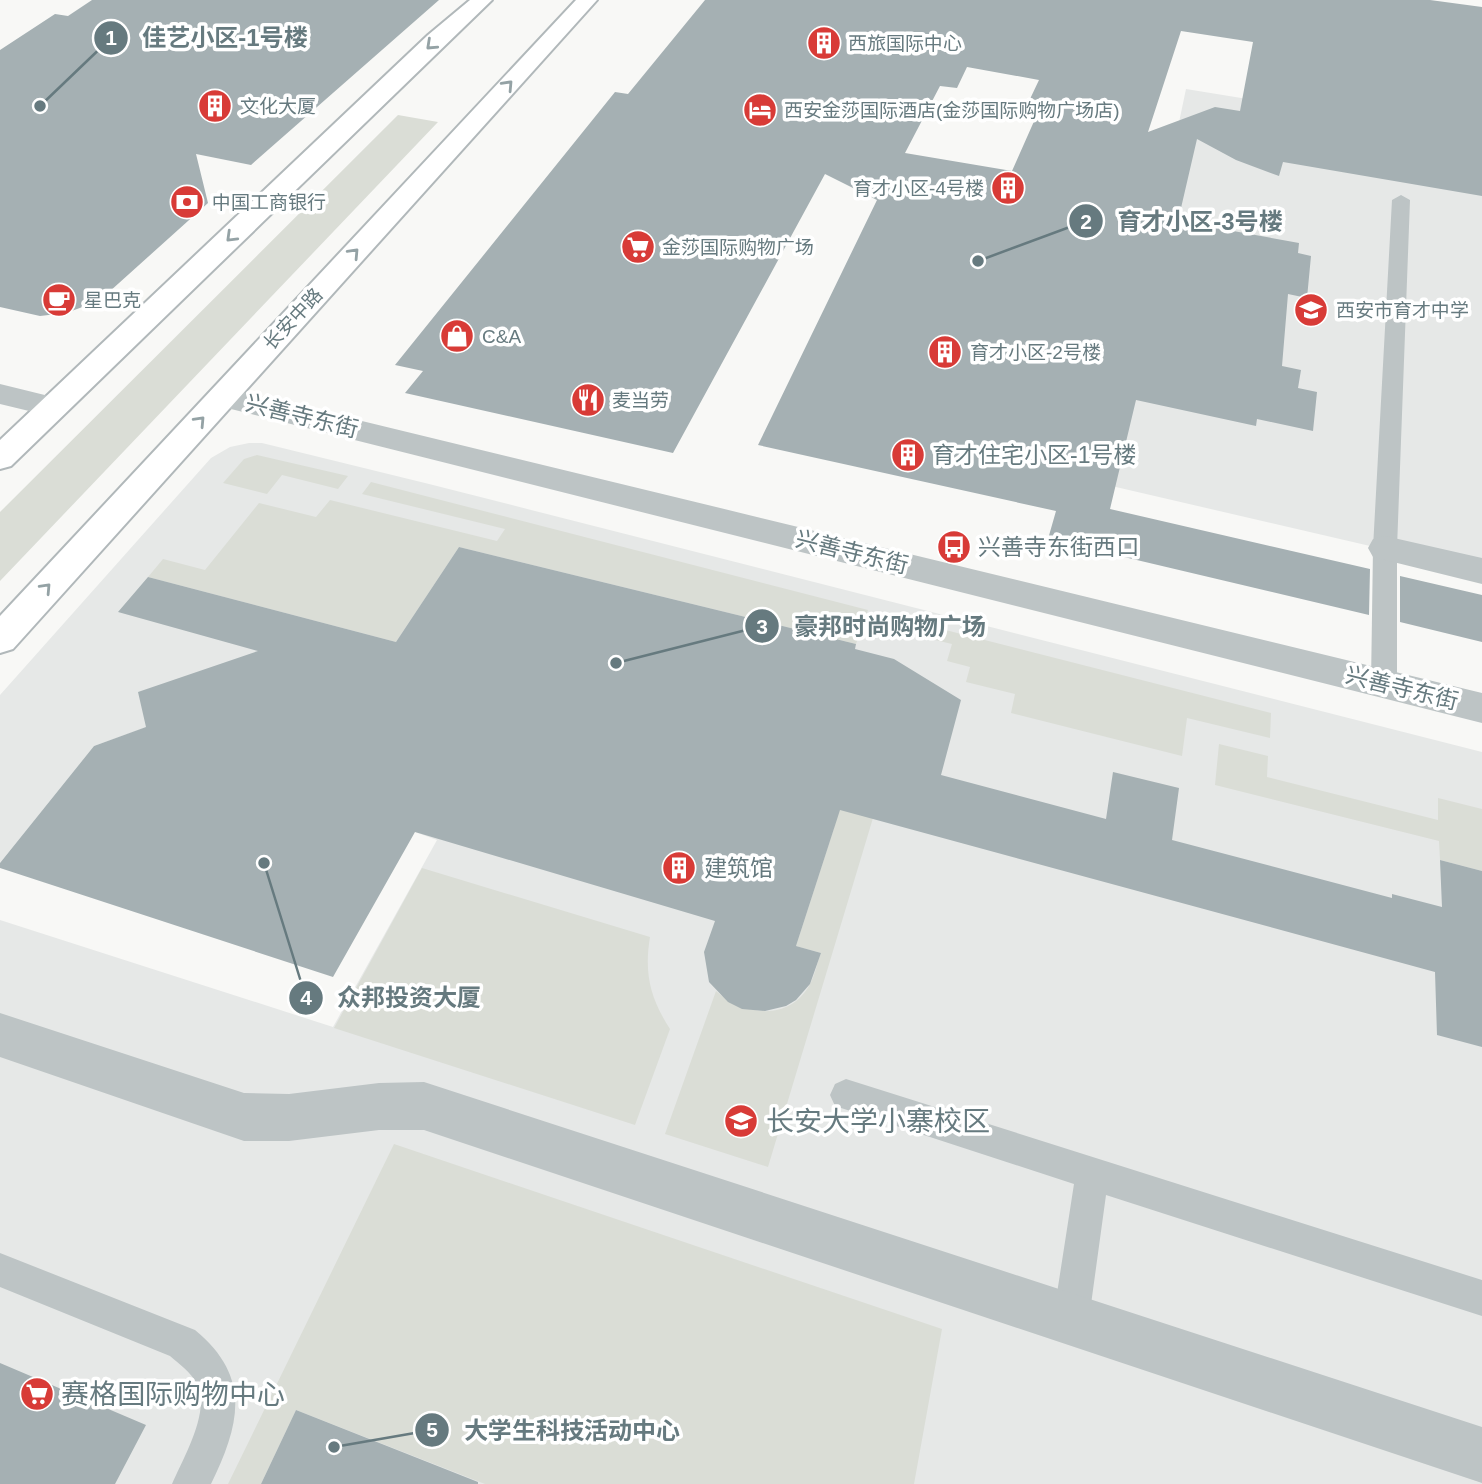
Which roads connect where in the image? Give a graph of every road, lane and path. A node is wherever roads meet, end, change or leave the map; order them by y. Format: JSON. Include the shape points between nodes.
{"nodes":[{"id":1,"x":482,"y":0,"type":"edge"},
{"id":2,"x":587,"y":0,"type":"edge"},
{"id":3,"x":1401,"y":200,"type":"dead end"},
{"id":4,"x":0,"y":394,"type":"edge"},
{"id":5,"x":222,"y":397,"type":"junction"},
{"id":6,"x":54,"y":407,"type":"junction"},
{"id":7,"x":0,"y":458,"type":"edge"},
{"id":8,"x":1385,"y":548,"type":"junction"},
{"id":9,"x":1482,"y":571,"type":"edge"},
{"id":10,"x":0,"y":639,"type":"edge"},
{"id":11,"x":1384,"y":683,"type":"junction"},
{"id":12,"x":1482,"y":708,"type":"edge"},
{"id":13,"x":0,"y":1035,"type":"edge"},
{"id":14,"x":846,"y":1095,"type":"dead end"},
{"id":15,"x":1092,"y":1173,"type":"junction"},
{"id":16,"x":0,"y":1269,"type":"edge"},
{"id":17,"x":1482,"y":1298,"type":"edge"},
{"id":18,"x":1071,"y":1319,"type":"junction"},
{"id":19,"x":1482,"y":1455,"type":"edge"},
{"id":20,"x":191,"y":1484,"type":"edge"}],
"edges":[{"from":1,"to":6,"type":"main road","one_way":true},
{"from":5,"to":2,"type":"main road","name":"长安中路","one_way":true},
{"from":3,"to":8,"type":"lane"},
{"from":4,"to":6,"type":"street"},
{"from":10,"to":5,"type":"main road","name":"长安中路","one_way":true},
{"from":5,"to":11,"type":"street","name":"兴善寺东街"},
{"from":6,"to":7,"type":"main road"},
{"from":8,"to":9,"type":"street"},
{"from":8,"to":11,"type":"lane"},
{"from":11,"to":12,"type":"street","name":"兴善寺东街"},
{"from":13,"to":18,"type":"street","via":[[244,1118],[271,1120],[397,1104],[424,1106]]},
{"from":14,"to":15,"type":"lane"},
{"from":15,"to":17,"type":"lane"},
{"from":15,"to":18,"type":"lane"},
{"from":16,"to":20,"type":"lane","via":[[182,1343],[204,1360],[217,1386],[218,1420]]},
{"from":18,"to":19,"type":"street"}]}
